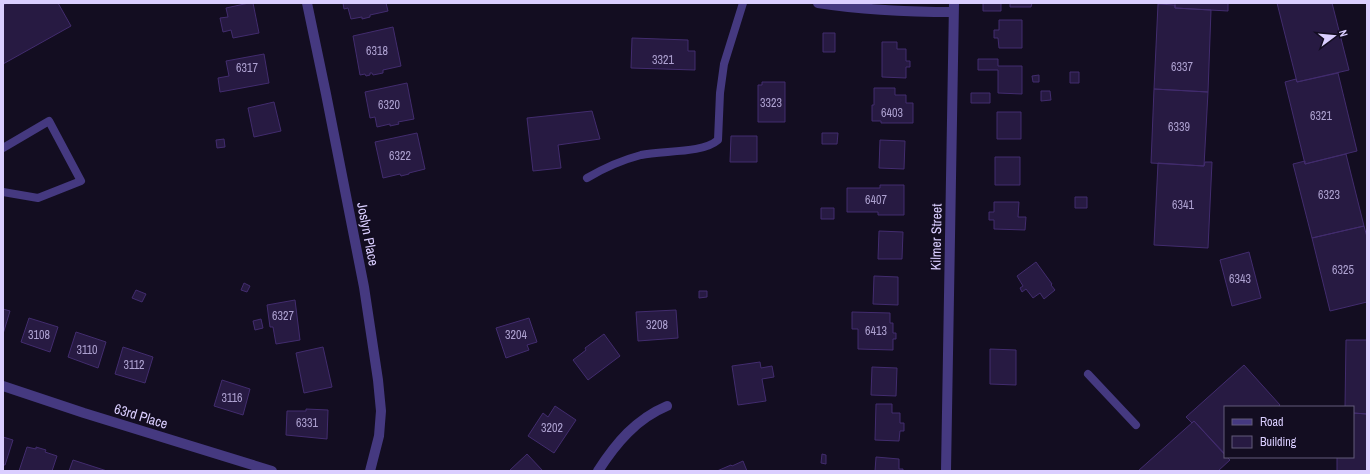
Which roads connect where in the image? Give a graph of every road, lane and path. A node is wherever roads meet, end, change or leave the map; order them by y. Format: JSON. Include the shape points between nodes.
{"nodes":[{"id":1,"x":307,"y":3,"type":"edge"},
{"id":2,"x":743,"y":3,"type":"edge"},
{"id":3,"x":818,"y":3,"type":"edge"},
{"id":4,"x":954,"y":8,"type":"edge"},
{"id":5,"x":3,"y":148,"type":"edge"},
{"id":6,"x":587,"y":178,"type":"dead end"},
{"id":7,"x":3,"y":192,"type":"edge"},
{"id":8,"x":1088,"y":374,"type":"dead end"},
{"id":9,"x":3,"y":386,"type":"edge"},
{"id":10,"x":667,"y":406,"type":"dead end"},
{"id":11,"x":1136,"y":425,"type":"dead end"},
{"id":12,"x":272,"y":471,"type":"edge"},
{"id":13,"x":370,"y":471,"type":"edge"},
{"id":14,"x":598,"y":471,"type":"edge"},
{"id":15,"x":946,"y":471,"type":"edge"}],
"edges":[{"from":1,"to":13,"type":"street","name":"Joslyn Place","via":[[364,287],[378,380],[381,411],[379,436]]},
{"from":2,"to":6,"type":"lane","via":[[724,64],[718,140],[712,145],[699,148],[641,155],[606,167]]},
{"from":3,"to":4,"type":"street","via":[[895,12]]},
{"from":4,"to":15,"type":"street","name":"Kilmer Street"},
{"from":5,"to":7,"type":"lane","via":[[49,121],[81,181],[38,198]]},
{"from":8,"to":11,"type":"lane"},
{"from":9,"to":12,"type":"street","name":"63rd Place"},
{"from":10,"to":14,"type":"street","via":[[643,418],[628,432]]}]}
